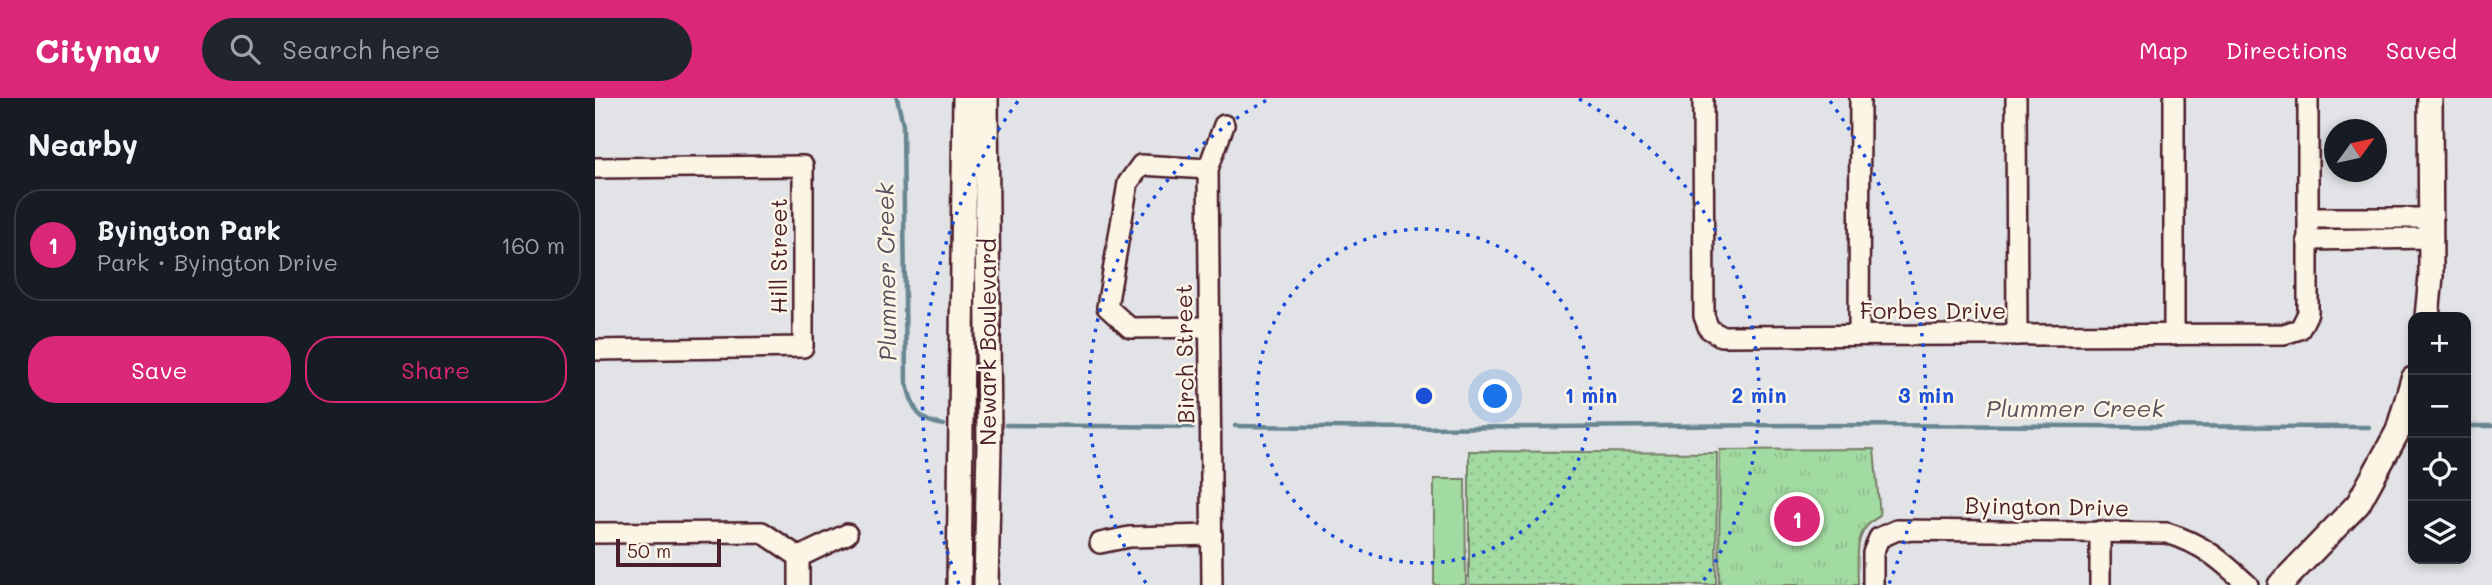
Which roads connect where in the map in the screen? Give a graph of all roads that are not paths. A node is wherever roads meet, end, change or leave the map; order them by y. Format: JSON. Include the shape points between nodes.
{"nodes":[{"id":1,"x":965,"y":98,"type":"edge"},
{"id":2,"x":986,"y":98,"type":"edge"},
{"id":3,"x":1703,"y":98,"type":"edge"},
{"id":4,"x":1860,"y":98,"type":"edge"},
{"id":5,"x":2016,"y":98,"type":"edge"},
{"id":6,"x":2174,"y":98,"type":"edge"},
{"id":7,"x":2308,"y":98,"type":"edge"},
{"id":8,"x":2430,"y":98,"type":"edge"},
{"id":9,"x":1224,"y":125,"type":"dead end"},
{"id":10,"x":595,"y":168,"type":"edge"},
{"id":11,"x":1208,"y":169,"type":"junction"},
{"id":12,"x":2308,"y":218,"type":"junction"},
{"id":13,"x":2431,"y":228,"type":"junction"},
{"id":14,"x":2308,"y":240,"type":"junction"},
{"id":15,"x":2427,"y":312,"type":"edge"},
{"id":16,"x":1209,"y":327,"type":"junction"},
{"id":17,"x":1859,"y":335,"type":"junction"},
{"id":18,"x":2017,"y":335,"type":"junction"},
{"id":19,"x":2174,"y":335,"type":"junction"},
{"id":20,"x":595,"y":350,"type":"edge"},
{"id":21,"x":2408,"y":395,"type":"edge"},
{"id":22,"x":2100,"y":531,"type":"junction"},
{"id":23,"x":595,"y":533,"type":"edge"},
{"id":24,"x":848,"y":534,"type":"dead end"},
{"id":25,"x":1212,"y":535,"type":"junction"},
{"id":26,"x":1101,"y":543,"type":"dead end"},
{"id":27,"x":799,"y":557,"type":"junction"},
{"id":28,"x":799,"y":585,"type":"edge"},
{"id":29,"x":959,"y":585,"type":"edge"},
{"id":30,"x":986,"y":585,"type":"edge"},
{"id":31,"x":1212,"y":585,"type":"edge"},
{"id":32,"x":1873,"y":585,"type":"edge"},
{"id":33,"x":2101,"y":585,"type":"edge"},
{"id":34,"x":2248,"y":585,"type":"edge"},
{"id":35,"x":2280,"y":585,"type":"edge"}],
"edges":[{"from":1,"to":29,"type":"main road","name":"Newark Boulevard"},
{"from":2,"to":30,"type":"main road","name":"Newark Boulevard"},
{"from":3,"to":17,"type":"street","name":"Forbes Drive","via":[[1704,316],[1709,329],[1721,336]]},
{"from":4,"to":17,"type":"street"},
{"from":5,"to":18,"type":"street"},
{"from":6,"to":19,"type":"street"},
{"from":7,"to":12,"type":"street","name":"Forbes Drive"},
{"from":8,"to":13,"type":"main road"},
{"from":9,"to":11,"type":"street","name":"Birch Street"},
{"from":10,"to":20,"type":"street","name":"Hill Street","via":[[803,166],[803,346]]},
{"from":11,"to":16,"type":"street","name":"Birch Street"},
{"from":11,"to":16,"type":"street","via":[[1141,165],[1128,183],[1107,307],[1131,328]]},
{"from":12,"to":13,"type":"street"},
{"from":12,"to":14,"type":"street","name":"Forbes Drive"},
{"from":13,"to":14,"type":"street"},
{"from":13,"to":15,"type":"main road"},
{"from":14,"to":19,"type":"street","name":"Forbes Drive","via":[[2308,313],[2300,329],[2284,334]]},
{"from":16,"to":25,"type":"street","name":"Birch Street"},
{"from":17,"to":18,"type":"street","name":"Forbes Drive"},
{"from":18,"to":19,"type":"street","name":"Forbes Drive"},
{"from":21,"to":35,"type":"main road","via":[[2397,431],[2358,504]]},
{"from":22,"to":32,"type":"street","name":"Byington Drive","via":[[1897,530],[1879,538],[1873,553]]},
{"from":22,"to":33,"type":"street"},
{"from":22,"to":34,"type":"street","name":"Byington Drive","via":[[2167,533],[2191,540],[2216,555]]},
{"from":23,"to":27,"type":"street","via":[[762,532]]},
{"from":24,"to":27,"type":"street"},
{"from":25,"to":26,"type":"street","via":[[1129,537]]},
{"from":25,"to":31,"type":"street","name":"Birch Street"},
{"from":27,"to":28,"type":"street"}]}
